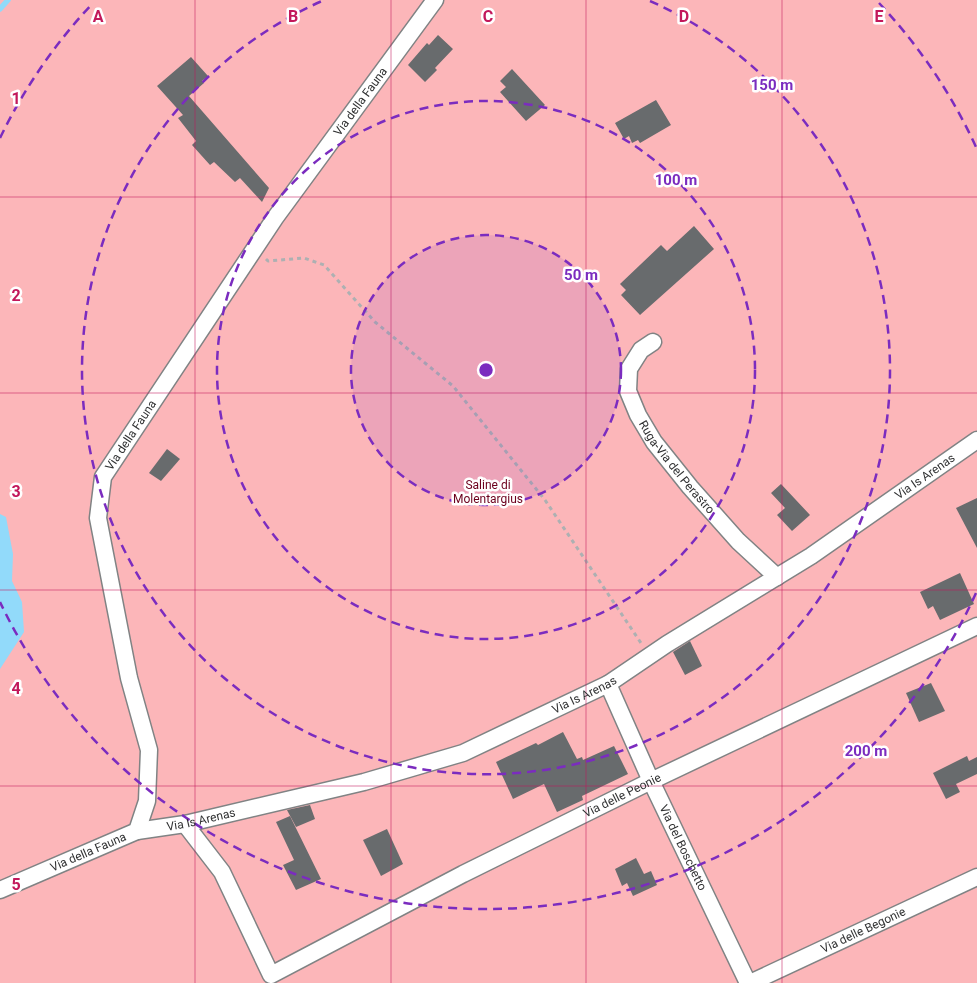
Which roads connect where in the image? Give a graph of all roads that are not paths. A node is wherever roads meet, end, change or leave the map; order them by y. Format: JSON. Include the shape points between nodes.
{"nodes":[{"id":1,"x":435,"y":0,"type":"edge"},
{"id":2,"x":653,"y":342,"type":"dead end"},
{"id":3,"x":977,"y":440,"type":"edge"},
{"id":4,"x":777,"y":576,"type":"junction"},
{"id":5,"x":977,"y":626,"type":"edge"},
{"id":6,"x":608,"y":684,"type":"junction"},
{"id":7,"x":650,"y":780,"type":"junction"},
{"id":8,"x":185,"y":824,"type":"junction"},
{"id":9,"x":137,"y":831,"type":"junction"},
{"id":10,"x":977,"y":877,"type":"edge"},
{"id":11,"x":0,"y":890,"type":"edge"},
{"id":12,"x":749,"y":983,"type":"edge"}],
"edges":[{"from":1,"to":9,"type":"street","name":"Via della Fauna","via":[[275,218],[103,476],[98,518],[129,678],[149,750],[147,801]]},
{"from":2,"to":4,"type":"street","name":"Ruga-Via del Perastro","via":[[640,350],[629,369],[628,391],[638,415],[654,442],[690,487],[738,541]]},
{"from":3,"to":4,"type":"street","name":"Via Is Arenas","via":[[811,556]]},
{"from":4,"to":6,"type":"street","name":"Via Is Arenas"},
{"from":5,"to":7,"type":"street","name":"Via delle Peonie"},
{"from":6,"to":7,"type":"street","name":"Via del Boschetto"},
{"from":6,"to":8,"type":"street","name":"Via Is Arenas","via":[[463,753],[364,782]]},
{"from":7,"to":8,"type":"street","name":"Via delle Peonie","via":[[271,975],[222,872]]},
{"from":7,"to":12,"type":"street","name":"Via del Boschetto"},
{"from":8,"to":9,"type":"street","name":"Via Is Arenas"},
{"from":9,"to":11,"type":"street","name":"Via della Fauna"},
{"from":10,"to":12,"type":"street","name":"Via delle Begonie"}]}
